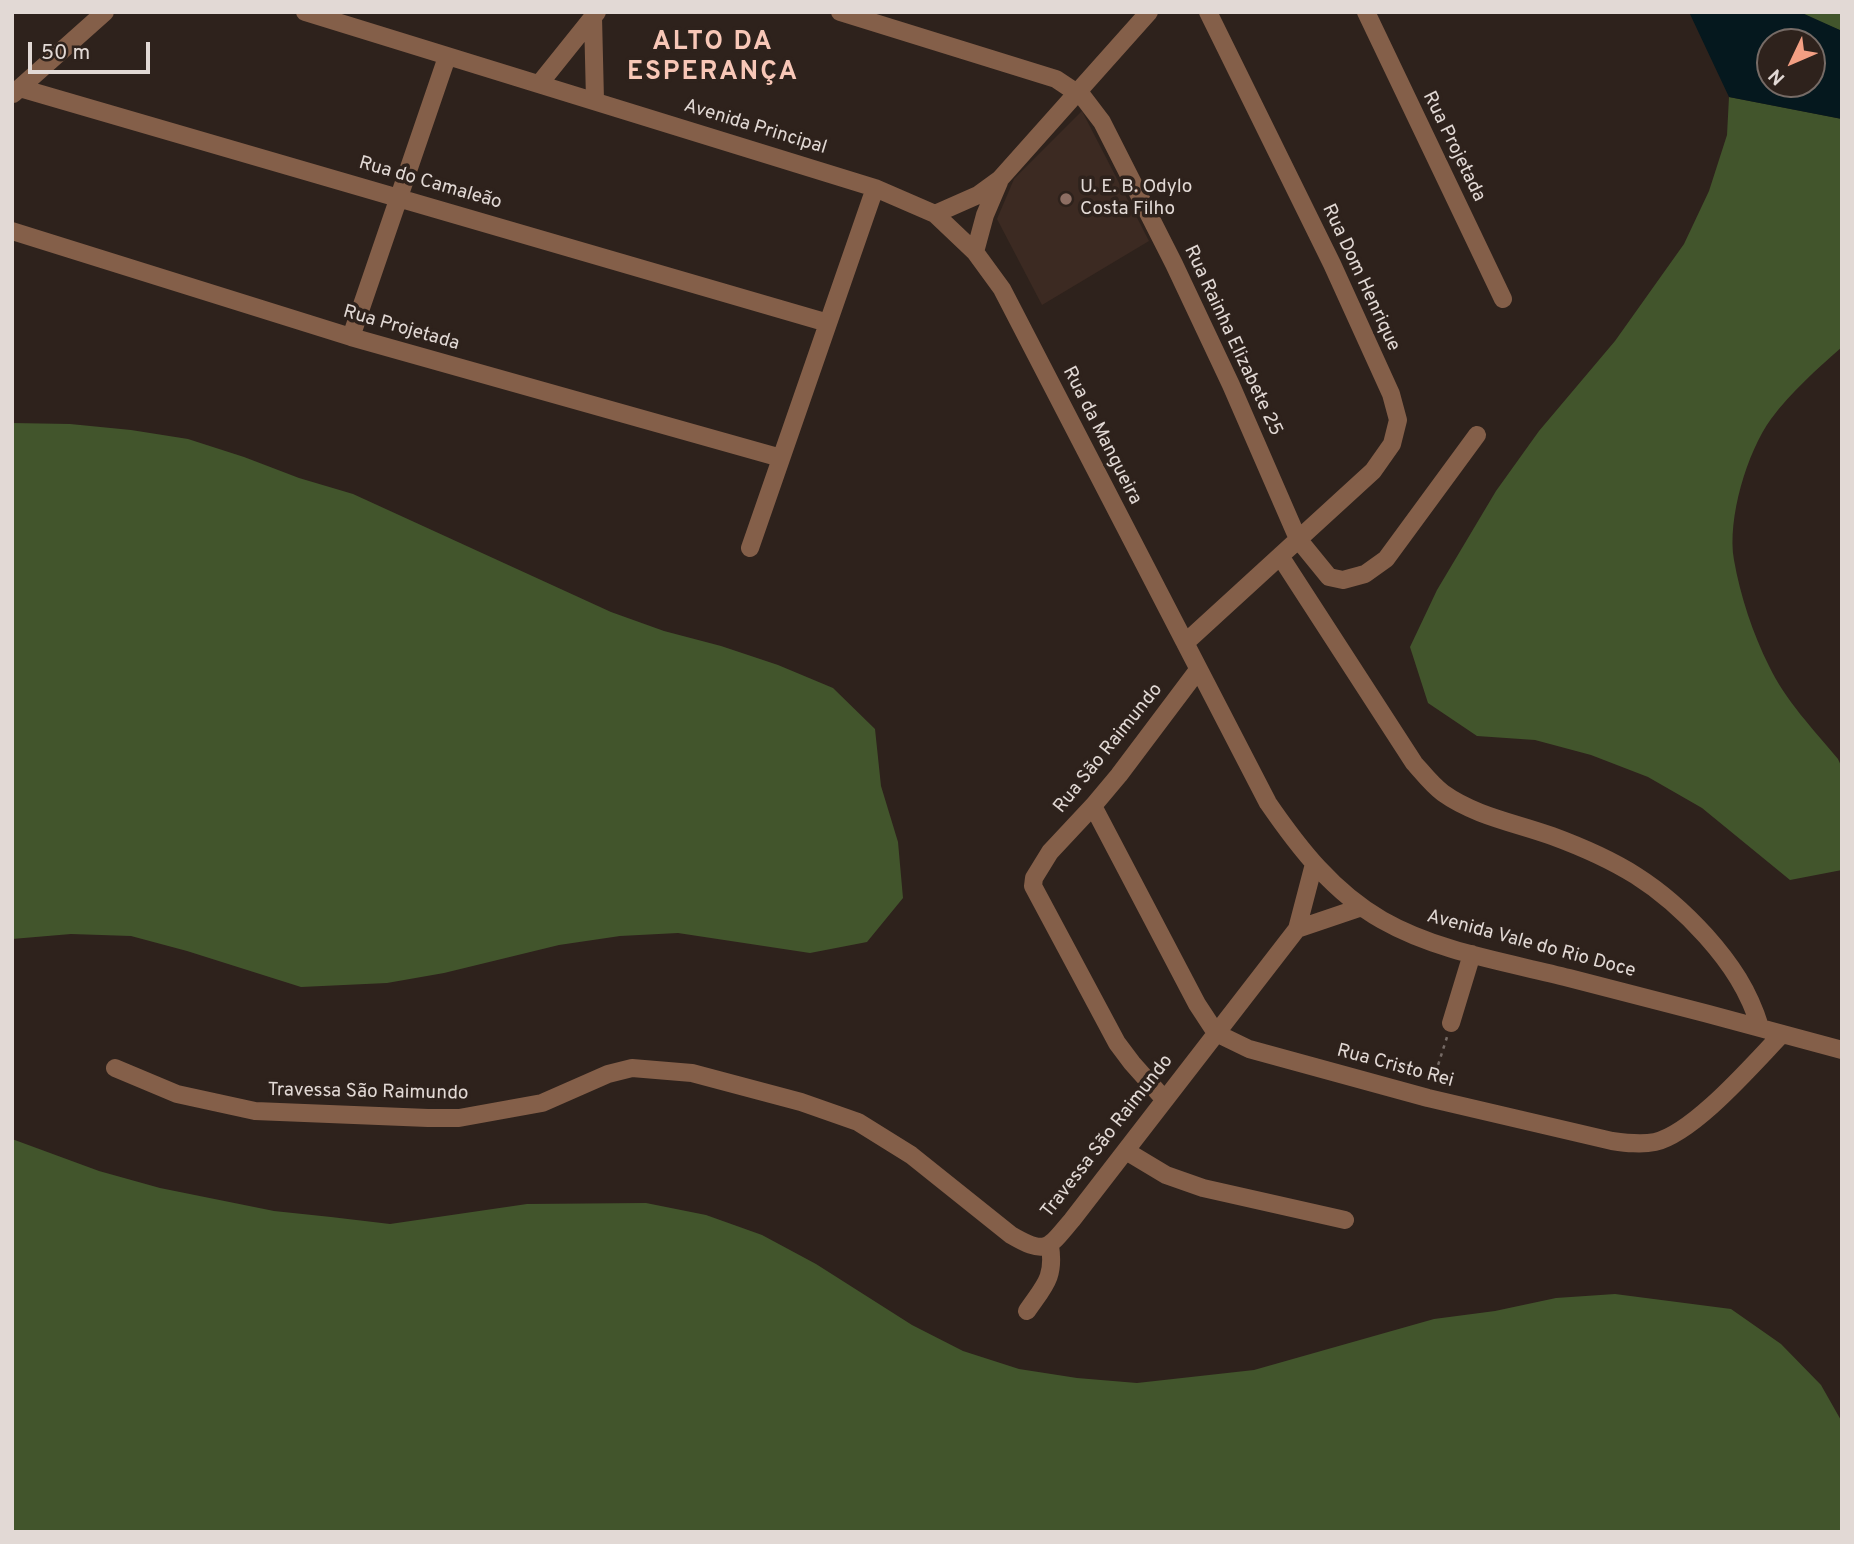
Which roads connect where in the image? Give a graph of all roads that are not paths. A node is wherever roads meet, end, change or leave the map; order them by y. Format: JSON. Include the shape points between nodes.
{"nodes":[{"id":1,"x":105,"y":12,"type":"edge"},
{"id":2,"x":305,"y":12,"type":"edge"},
{"id":3,"x":840,"y":12,"type":"edge"},
{"id":4,"x":1149,"y":12,"type":"edge"},
{"id":5,"x":1208,"y":12,"type":"edge"},
{"id":6,"x":1366,"y":12,"type":"edge"},
{"id":7,"x":595,"y":14,"type":"edge"},
{"id":8,"x":447,"y":57,"type":"junction"},
{"id":9,"x":540,"y":83,"type":"junction"},
{"id":10,"x":16,"y":91,"type":"edge"},
{"id":11,"x":1077,"y":91,"type":"junction"},
{"id":12,"x":595,"y":100,"type":"junction"},
{"id":13,"x":1000,"y":179,"type":"junction"},
{"id":14,"x":875,"y":188,"type":"junction"},
{"id":15,"x":399,"y":197,"type":"junction"},
{"id":16,"x":935,"y":214,"type":"junction"},
{"id":17,"x":12,"y":231,"type":"edge"},
{"id":18,"x":975,"y":251,"type":"junction"},
{"id":19,"x":1503,"y":299,"type":"dead end"},
{"id":20,"x":828,"y":323,"type":"junction"},
{"id":21,"x":351,"y":337,"type":"junction"},
{"id":22,"x":1477,"y":435,"type":"dead end"},
{"id":23,"x":781,"y":458,"type":"junction"},
{"id":24,"x":1298,"y":540,"type":"junction"},
{"id":25,"x":750,"y":548,"type":"dead end"},
{"id":26,"x":1280,"y":555,"type":"junction"},
{"id":27,"x":1185,"y":643,"type":"junction"},
{"id":28,"x":1198,"y":670,"type":"junction"},
{"id":29,"x":1093,"y":806,"type":"junction"},
{"id":30,"x":1314,"y":864,"type":"junction"},
{"id":31,"x":1362,"y":906,"type":"junction"},
{"id":32,"x":1297,"y":929,"type":"junction"},
{"id":33,"x":1472,"y":954,"type":"junction"},
{"id":34,"x":1451,"y":1023,"type":"road end"},
{"id":35,"x":1760,"y":1027,"type":"junction"},
{"id":36,"x":1216,"y":1033,"type":"junction"},
{"id":37,"x":1782,"y":1034,"type":"junction"},
{"id":38,"x":1842,"y":1050,"type":"edge"},
{"id":39,"x":116,"y":1068,"type":"dead end"},
{"id":40,"x":1164,"y":1099,"type":"junction"},
{"id":41,"x":1126,"y":1152,"type":"junction"},
{"id":42,"x":1345,"y":1220,"type":"dead end"},
{"id":43,"x":1050,"y":1246,"type":"junction"},
{"id":44,"x":1027,"y":1311,"type":"dead end"}],
"edges":[{"from":1,"to":10,"type":"street"},
{"from":2,"to":8,"type":"street","name":"Avenida Principal"},
{"from":3,"to":11,"type":"street","name":"Rua Rainha Elizabete 25","via":[[1056,79]]},
{"from":4,"to":11,"type":"street"},
{"from":5,"to":24,"type":"street","name":"Rua Dom Henrique","via":[[1332,264],[1391,394],[1398,420],[1392,444],[1373,471]]},
{"from":6,"to":19,"type":"street","name":"Rua Projetada"},
{"from":7,"to":9,"type":"street"},
{"from":7,"to":12,"type":"street"},
{"from":8,"to":9,"type":"street","name":"Avenida Principal"},
{"from":8,"to":15,"type":"street"},
{"from":9,"to":12,"type":"street","name":"Avenida Principal"},
{"from":10,"to":15,"type":"street","name":"Rua do Camaleão"},
{"from":11,"to":13,"type":"street"},
{"from":11,"to":24,"type":"street","name":"Rua Rainha Elizabete 25","via":[[1102,122],[1174,264]]},
{"from":12,"to":14,"type":"street","name":"Avenida Principal"},
{"from":13,"to":16,"type":"street","via":[[978,195]]},
{"from":13,"to":18,"type":"street"},
{"from":14,"to":16,"type":"street","name":"Avenida Principal"},
{"from":14,"to":20,"type":"street"},
{"from":15,"to":20,"type":"street","name":"Rua do Camaleão"},
{"from":15,"to":21,"type":"street"},
{"from":16,"to":18,"type":"street","name":"Avenida Principal"},
{"from":17,"to":21,"type":"street","name":"Rua Projetada"},
{"from":18,"to":27,"type":"street","name":"Rua da Mangueira","via":[[1002,289]]},
{"from":20,"to":23,"type":"street"},
{"from":21,"to":23,"type":"street","name":"Rua Projetada"},
{"from":22,"to":24,"type":"street","via":[[1386,559],[1365,575],[1343,580],[1329,577]]},
{"from":23,"to":25,"type":"street"},
{"from":24,"to":26,"type":"street"},
{"from":26,"to":27,"type":"street"},
{"from":26,"to":35,"type":"street","via":[[1427,778],[1465,806],[1605,857],[1659,890],[1727,960],[1744,984]]},
{"from":27,"to":28,"type":"street","name":"Avenida Vale do Rio Doce"},
{"from":28,"to":29,"type":"street","name":"Rua São Raimundo"},
{"from":28,"to":30,"type":"street","name":"Avenida Vale do Rio Doce","via":[[1268,803]]},
{"from":29,"to":36,"type":"street"},
{"from":29,"to":40,"type":"street","name":"Rua São Raimundo","via":[[1050,852],[1033,886],[1117,1043]]},
{"from":30,"to":31,"type":"street","name":"Avenida Vale do Rio Doce"},
{"from":30,"to":32,"type":"street","name":"Travessa São Raimundo"},
{"from":31,"to":32,"type":"street"},
{"from":31,"to":33,"type":"street","name":"Avenida Vale do Rio Doce","via":[[1403,931]]},
{"from":32,"to":36,"type":"street","name":"Travessa São Raimundo"},
{"from":33,"to":34,"type":"street"},
{"from":33,"to":35,"type":"street","name":"Avenida Vale do Rio Doce"},
{"from":35,"to":37,"type":"street","name":"Avenida Vale do Rio Doce"},
{"from":36,"to":37,"type":"street","name":"Rua Cristo Rei","via":[[1249,1049],[1428,1098],[1639,1144],[1679,1132],[1727,1092]]},
{"from":36,"to":40,"type":"street","name":"Travessa São Raimundo"},
{"from":37,"to":38,"type":"street","name":"Avenida Vale do Rio Doce"},
{"from":39,"to":43,"type":"street","name":"Travessa São Raimundo","via":[[177,1094],[255,1111],[428,1118],[460,1118],[542,1103],[632,1068],[692,1073],[858,1122],[911,1155],[1012,1235],[1029,1245]]},
{"from":40,"to":41,"type":"street","name":"Travessa São Raimundo"},
{"from":41,"to":42,"type":"street","via":[[1166,1175],[1203,1188]]},
{"from":41,"to":43,"type":"street","name":"Travessa São Raimundo"},
{"from":43,"to":44,"type":"street","via":[[1049,1278]]}]}
